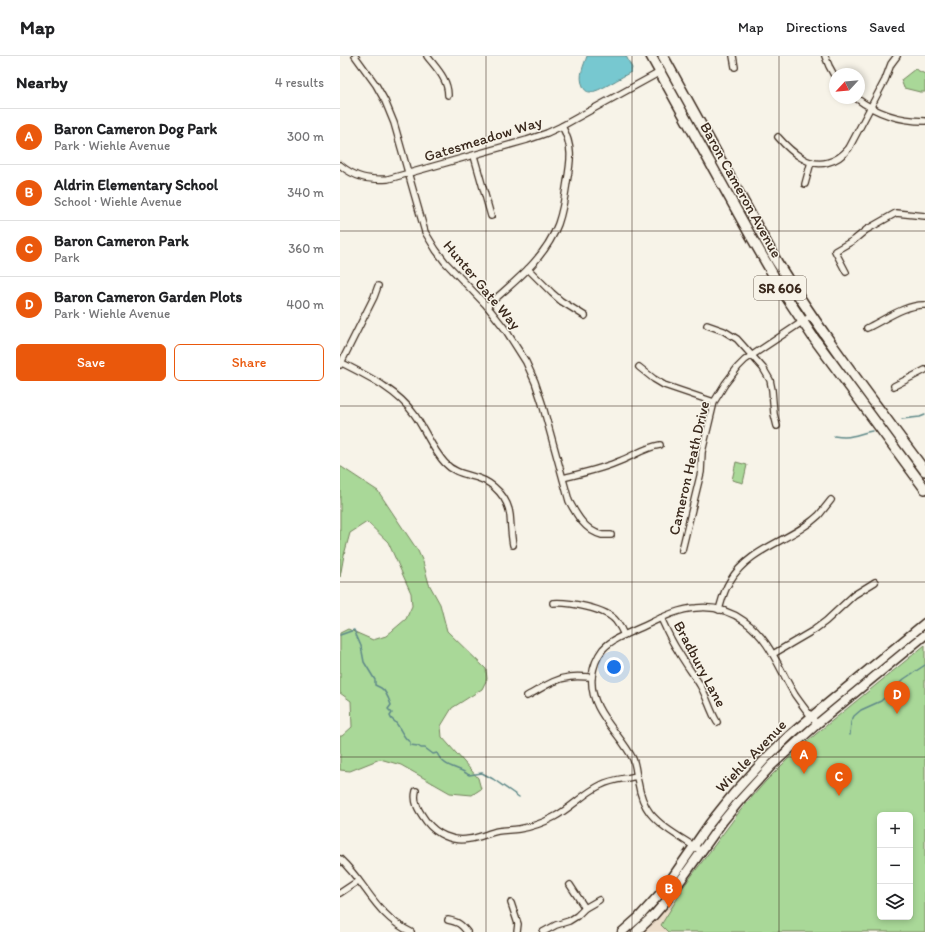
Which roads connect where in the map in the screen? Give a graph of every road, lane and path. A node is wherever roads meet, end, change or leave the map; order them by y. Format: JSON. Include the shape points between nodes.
{"nodes":[{"id":1,"x":355,"y":56,"type":"edge"},
{"id":2,"x":427,"y":56,"type":"edge"},
{"id":3,"x":651,"y":56,"type":"edge"},
{"id":4,"x":663,"y":56,"type":"edge"},
{"id":5,"x":733,"y":56,"type":"edge"},
{"id":6,"x":825,"y":56,"type":"edge"},
{"id":7,"x":897,"y":56,"type":"edge"},
{"id":8,"x":669,"y":66,"type":"junction"},
{"id":9,"x":735,"y":67,"type":"dead end"},
{"id":10,"x":830,"y":68,"type":"edge"},
{"id":11,"x":660,"y":72,"type":"junction"},
{"id":12,"x":448,"y":95,"type":"dead end"},
{"id":13,"x":865,"y":104,"type":"edge"},
{"id":14,"x":871,"y":108,"type":"junction"},
{"id":15,"x":925,"y":121,"type":"edge"},
{"id":16,"x":562,"y":126,"type":"junction"},
{"id":17,"x":778,"y":138,"type":"dead end"},
{"id":18,"x":474,"y":156,"type":"junction"},
{"id":19,"x":810,"y":162,"type":"junction"},
{"id":20,"x":340,"y":165,"type":"edge"},
{"id":21,"x":408,"y":174,"type":"junction"},
{"id":22,"x":805,"y":184,"type":"dead end"},
{"id":23,"x":490,"y":216,"type":"dead end"},
{"id":24,"x":925,"y":216,"type":"edge"},
{"id":25,"x":528,"y":269,"type":"junction"},
{"id":26,"x":846,"y":272,"type":"dead end"},
{"id":27,"x":378,"y":286,"type":"dead end"},
{"id":28,"x":925,"y":305,"type":"edge"},
{"id":29,"x":487,"y":306,"type":"junction"},
{"id":30,"x":585,"y":316,"type":"dead end"},
{"id":31,"x":811,"y":316,"type":"junction"},
{"id":32,"x":802,"y":322,"type":"junction"},
{"id":33,"x":707,"y":325,"type":"dead end"},
{"id":34,"x":867,"y":328,"type":"dead end"},
{"id":35,"x":751,"y":355,"type":"junction"},
{"id":36,"x":340,"y":363,"type":"edge"},
{"id":37,"x":639,"y":367,"type":"dead end"},
{"id":38,"x":925,"y":370,"type":"edge"},
{"id":39,"x":894,"y":386,"type":"dead end"},
{"id":40,"x":714,"y":402,"type":"junction"},
{"id":41,"x":777,"y":426,"type":"dead end"},
{"id":42,"x":660,"y":445,"type":"dead end"},
{"id":43,"x":925,"y":471,"type":"edge"},
{"id":44,"x":563,"y":478,"type":"junction"},
{"id":45,"x":925,"y":489,"type":"edge"},
{"id":46,"x":831,"y":500,"type":"dead end"},
{"id":47,"x":611,"y":535,"type":"dead end"},
{"id":48,"x":513,"y":545,"type":"dead end"},
{"id":49,"x":682,"y":550,"type":"dead end"},
{"id":50,"x":875,"y":582,"type":"dead end"},
{"id":51,"x":553,"y":603,"type":"dead end"},
{"id":52,"x":719,"y":610,"type":"junction"},
{"id":53,"x":661,"y":618,"type":"junction"},
{"id":54,"x":925,"y":623,"type":"edge"},
{"id":55,"x":624,"y":635,"type":"junction"},
{"id":56,"x":925,"y":635,"type":"edge"},
{"id":57,"x":773,"y":654,"type":"junction"},
{"id":58,"x":592,"y":677,"type":"junction"},
{"id":59,"x":527,"y":696,"type":"dead end"},
{"id":60,"x":811,"y":716,"type":"junction"},
{"id":61,"x":717,"y":722,"type":"dead end"},
{"id":62,"x":817,"y":724,"type":"junction"},
{"id":63,"x":637,"y":776,"type":"junction"},
{"id":64,"x":416,"y":790,"type":"dead end"},
{"id":65,"x":693,"y":846,"type":"junction"},
{"id":66,"x":701,"y":851,"type":"junction"},
{"id":67,"x":340,"y":860,"type":"edge"},
{"id":68,"x":358,"y":880,"type":"junction"},
{"id":69,"x":570,"y":885,"type":"dead end"},
{"id":70,"x":340,"y":893,"type":"edge"},
{"id":71,"x":598,"y":900,"type":"dead end"},
{"id":72,"x":511,"y":903,"type":"dead end"},
{"id":73,"x":585,"y":908,"type":"junction"},
{"id":74,"x":448,"y":920,"type":"dead end"},
{"id":75,"x":411,"y":932,"type":"edge"},
{"id":76,"x":467,"y":932,"type":"edge"},
{"id":77,"x":517,"y":932,"type":"edge"},
{"id":78,"x":543,"y":932,"type":"edge"},
{"id":79,"x":622,"y":932,"type":"edge"},
{"id":80,"x":636,"y":932,"type":"edge"}],
"edges":[{"from":1,"to":21,"type":"street","name":"Hunter Gate Way","via":[[385,101]]},
{"from":2,"to":12,"type":"street","via":[[445,80]]},
{"from":3,"to":11,"type":"main road","name":"Baron Cameron Avenue","number":"SR 606"},
{"from":4,"to":8,"type":"main road","name":"Baron Cameron Avenue","number":"SR 606"},
{"from":5,"to":9,"type":"street"},
{"from":6,"to":10,"type":"street"},
{"from":7,"to":14,"type":"street"},
{"from":8,"to":11,"type":"street","name":"Gatesmeadow Way"},
{"from":8,"to":31,"type":"main road","name":"Baron Cameron Avenue","number":"SR 606","via":[[777,262]]},
{"from":11,"to":16,"type":"street","name":"Gatesmeadow Way"},
{"from":11,"to":32,"type":"main road","name":"Baron Cameron Avenue","number":"SR 606","via":[[765,262]]},
{"from":13,"to":14,"type":"street"},
{"from":14,"to":15,"type":"street","via":[[886,115]]},
{"from":14,"to":19,"type":"street","via":[[849,148],[841,157],[817,164]]},
{"from":16,"to":18,"type":"street","name":"Gatesmeadow Way","via":[[535,138]]},
{"from":16,"to":25,"type":"street","via":[[569,140],[571,156],[563,209],[549,242]]},
{"from":17,"to":19,"type":"street","via":[[800,158]]},
{"from":18,"to":21,"type":"street","name":"Gatesmeadow Way"},
{"from":18,"to":23,"type":"street"},
{"from":19,"to":22,"type":"street"},
{"from":20,"to":21,"type":"street","name":"Gatesmeadow Way","via":[[360,178],[374,180]]},
{"from":21,"to":29,"type":"street","name":"Hunter Gate Way","via":[[425,232],[445,262]]},
{"from":24,"to":26,"type":"street","via":[[896,213],[834,251]]},
{"from":25,"to":29,"type":"street"},
{"from":25,"to":30,"type":"street","via":[[552,294]]},
{"from":27,"to":36,"type":"street"},
{"from":28,"to":34,"type":"street","via":[[907,308]]},
{"from":29,"to":44,"type":"street","name":"Hunter Gate Way","via":[[515,344],[535,382]]},
{"from":31,"to":32,"type":"street","name":"Cameron Heath Drive"},
{"from":31,"to":43,"type":"main road","name":"Baron Cameron Avenue","number":"SR 606"},
{"from":32,"to":35,"type":"street","name":"Cameron Heath Drive"},
{"from":32,"to":45,"type":"main road","name":"Baron Cameron Avenue","number":"SR 606"},
{"from":33,"to":35,"type":"street","via":[[737,339]]},
{"from":35,"to":40,"type":"street","name":"Cameron Heath Drive","via":[[738,367]]},
{"from":35,"to":41,"type":"street","via":[[770,380]]},
{"from":36,"to":48,"type":"street","via":[[385,386],[399,397],[414,413],[449,467],[485,481],[497,489],[508,507]]},
{"from":37,"to":40,"type":"street","via":[[664,385]]},
{"from":38,"to":39,"type":"street"},
{"from":40,"to":49,"type":"street","name":"Cameron Heath Drive","via":[[702,452],[702,472]]},
{"from":42,"to":44,"type":"street","via":[[612,464]]},
{"from":44,"to":47,"type":"street","name":"Hunter Gate Way","via":[[569,501],[583,523],[592,531]]},
{"from":46,"to":52,"type":"street","via":[[819,515],[789,536],[759,552],[743,565],[726,588]]},
{"from":50,"to":57,"type":"street","via":[[854,595],[814,630]]},
{"from":51,"to":55,"type":"street","via":[[568,603],[606,613],[616,621]]},
{"from":52,"to":53,"type":"street","via":[[690,608]]},
{"from":52,"to":57,"type":"street","via":[[735,615],[751,626]]},
{"from":53,"to":55,"type":"street"},
{"from":53,"to":61,"type":"street","name":"Bradbury Lane","via":[[678,652],[701,686]]},
{"from":54,"to":60,"type":"main road","name":"Wiehle Avenue"},
{"from":55,"to":58,"type":"street","via":[[603,650],[595,663]]},
{"from":56,"to":62,"type":"main road","name":"Wiehle Avenue"},
{"from":57,"to":60,"type":"street","via":[[795,695]]},
{"from":58,"to":59,"type":"street","via":[[562,678]]},
{"from":58,"to":63,"type":"street","via":[[596,705],[633,759]]},
{"from":60,"to":62,"type":"street"},
{"from":60,"to":65,"type":"main road","name":"Wiehle Avenue","via":[[750,776],[722,807]]},
{"from":62,"to":66,"type":"main road","name":"Wiehle Avenue","via":[[762,775]]},
{"from":63,"to":64,"type":"street","via":[[613,780],[598,786],[540,824],[490,833],[469,840],[454,839],[434,829],[416,806]]},
{"from":63,"to":65,"type":"street","via":[[642,798],[651,813],[661,824]]},
{"from":65,"to":66,"type":"street"},
{"from":65,"to":79,"type":"main road","name":"Wiehle Avenue","via":[[658,896]]},
{"from":66,"to":80,"type":"main road","name":"Wiehle Avenue","via":[[666,901]]},
{"from":67,"to":68,"type":"street"},
{"from":68,"to":70,"type":"street"},
{"from":68,"to":75,"type":"street","via":[[384,913]]},
{"from":69,"to":73,"type":"street"},
{"from":71,"to":73,"type":"street"},
{"from":72,"to":77,"type":"street","via":[[518,924]]},
{"from":73,"to":78,"type":"street","via":[[569,921]]},
{"from":74,"to":76,"type":"street","via":[[462,925]]}]}
